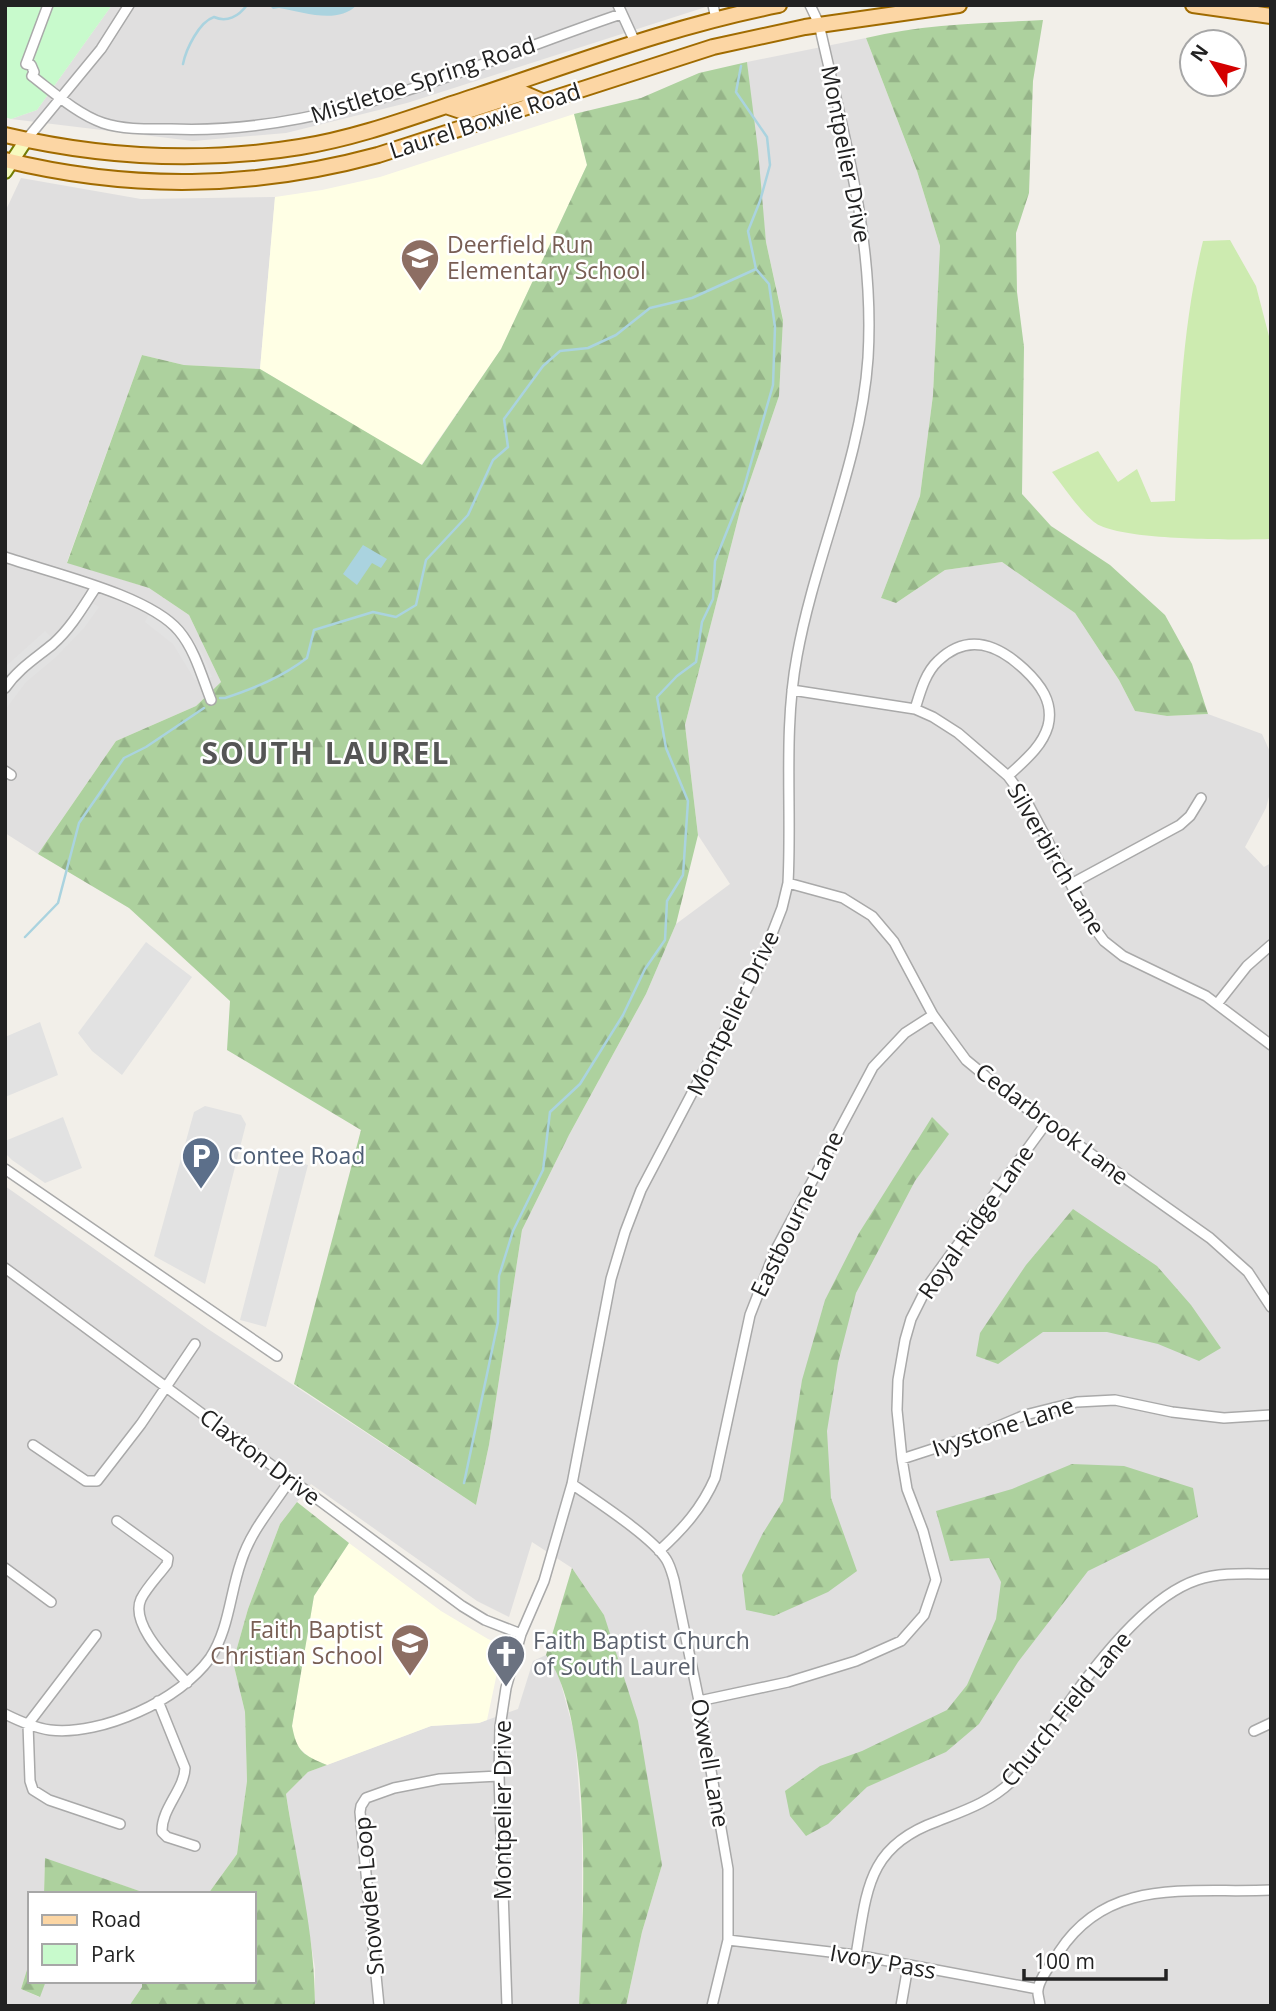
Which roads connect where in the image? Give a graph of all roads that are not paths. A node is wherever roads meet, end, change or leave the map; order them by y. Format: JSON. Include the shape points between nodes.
{"nodes":[{"id":1,"x":48,"y":5,"type":"edge"},
{"id":2,"x":129,"y":5,"type":"edge"},
{"id":3,"x":779,"y":5,"type":"edge"},
{"id":4,"x":810,"y":5,"type":"edge"},
{"id":5,"x":959,"y":5,"type":"edge"},
{"id":6,"x":1193,"y":5,"type":"edge"},
{"id":7,"x":620,"y":10,"type":"edge"},
{"id":8,"x":715,"y":12,"type":"edge"},
{"id":9,"x":1271,"y":16,"type":"edge"},
{"id":10,"x":819,"y":24,"type":"junction"},
{"id":11,"x":635,"y":43,"type":"junction"},
{"id":12,"x":61,"y":98,"type":"junction"},
{"id":13,"x":544,"y":102,"type":"junction"},
{"id":14,"x":446,"y":106,"type":"junction"},
{"id":15,"x":5,"y":135,"type":"edge"},
{"id":16,"x":26,"y":140,"type":"junction"},
{"id":17,"x":7,"y":164,"type":"edge"},
{"id":18,"x":5,"y":558,"type":"edge"},
{"id":19,"x":96,"y":587,"type":"junction"},
{"id":20,"x":5,"y":688,"type":"edge"},
{"id":21,"x":792,"y":690,"type":"junction"},
{"id":22,"x":211,"y":700,"type":"dead end"},
{"id":23,"x":915,"y":709,"type":"junction"},
{"id":24,"x":1008,"y":776,"type":"junction"},
{"id":25,"x":1201,"y":798,"type":"dead end"},
{"id":26,"x":788,"y":883,"type":"junction"},
{"id":27,"x":1071,"y":884,"type":"junction"},
{"id":28,"x":1271,"y":945,"type":"edge"},
{"id":29,"x":1217,"y":1004,"type":"junction"},
{"id":30,"x":933,"y":1015,"type":"junction"},
{"id":31,"x":1271,"y":1045,"type":"edge"},
{"id":32,"x":1047,"y":1122,"type":"junction"},
{"id":33,"x":5,"y":1169,"type":"edge"},
{"id":34,"x":5,"y":1268,"type":"edge"},
{"id":35,"x":1271,"y":1307,"type":"edge"},
{"id":36,"x":194,"y":1344,"type":"dead end"},
{"id":37,"x":277,"y":1356,"type":"dead end"},
{"id":38,"x":165,"y":1387,"type":"junction"},
{"id":39,"x":1271,"y":1415,"type":"edge"},
{"id":40,"x":33,"y":1445,"type":"dead end"},
{"id":41,"x":902,"y":1459,"type":"junction"},
{"id":42,"x":290,"y":1480,"type":"junction"},
{"id":43,"x":572,"y":1484,"type":"junction"},
{"id":44,"x":117,"y":1521,"type":"dead end"},
{"id":45,"x":659,"y":1550,"type":"junction"},
{"id":46,"x":5,"y":1568,"type":"edge"},
{"id":47,"x":1271,"y":1574,"type":"edge"},
{"id":48,"x":51,"y":1602,"type":"dead end"},
{"id":49,"x":521,"y":1634,"type":"junction"},
{"id":50,"x":96,"y":1635,"type":"dead end"},
{"id":51,"x":187,"y":1682,"type":"junction"},
{"id":52,"x":158,"y":1701,"type":"junction"},
{"id":53,"x":699,"y":1701,"type":"junction"},
{"id":54,"x":5,"y":1714,"type":"edge"},
{"id":55,"x":1271,"y":1723,"type":"edge"},
{"id":56,"x":28,"y":1724,"type":"junction"},
{"id":57,"x":1254,"y":1731,"type":"dead end"},
{"id":58,"x":499,"y":1776,"type":"junction"},
{"id":59,"x":120,"y":1824,"type":"dead end"},
{"id":60,"x":195,"y":1846,"type":"dead end"},
{"id":61,"x":1271,"y":1890,"type":"edge"},
{"id":62,"x":728,"y":1940,"type":"junction"},
{"id":63,"x":856,"y":1955,"type":"junction"},
{"id":64,"x":908,"y":1966,"type":"junction"},
{"id":65,"x":1038,"y":1989,"type":"junction"},
{"id":66,"x":379,"y":2006,"type":"edge"},
{"id":67,"x":507,"y":2006,"type":"edge"},
{"id":68,"x":712,"y":2006,"type":"edge"},
{"id":69,"x":901,"y":2006,"type":"edge"},
{"id":70,"x":1040,"y":2006,"type":"edge"}],
"edges":[{"from":1,"to":12,"type":"street","name":"Mistletoe Spring Road","via":[[26,64],[31,65],[32,76]]},
{"from":2,"to":12,"type":"street"},
{"from":3,"to":8,"type":"main road","name":"Laurel Bowie Road"},
{"from":4,"to":10,"type":"street","name":"Montpelier Drive"},
{"from":5,"to":10,"type":"main road","name":"Laurel Bowie Road"},
{"from":6,"to":9,"type":"main road"},
{"from":7,"to":11,"type":"street"},
{"from":7,"to":12,"type":"street","name":"Mistletoe Spring Road","via":[[388,96],[289,122],[197,130],[140,128],[102,122]]},
{"from":8,"to":11,"type":"main road","name":"Laurel Bowie Road"},
{"from":10,"to":13,"type":"main road","name":"Laurel Bowie Road","via":[[692,52]]},
{"from":10,"to":21,"type":"street","name":"Montpelier Drive","via":[[862,213],[869,291],[868,358],[857,430],[803,627]]},
{"from":11,"to":14,"type":"main road","name":"Laurel Bowie Road"},
{"from":12,"to":16,"type":"street"},
{"from":13,"to":14,"type":"main road","via":[[523,93],[464,112]]},
{"from":13,"to":17,"type":"main road","name":"Laurel Bowie Road","via":[[351,163],[247,181],[145,181]]},
{"from":14,"to":16,"type":"main road","name":"Laurel Bowie Road","via":[[337,139],[229,156],[130,154]]},
{"from":15,"to":16,"type":"main road","name":"Laurel Bowie Road"},
{"from":16,"to":17,"type":"street"},
{"from":18,"to":19,"type":"street"},
{"from":19,"to":20,"type":"street","via":[[72,624]]},
{"from":19,"to":22,"type":"street","via":[[144,604],[174,625],[189,647]]},
{"from":21,"to":23,"type":"street","name":"Silverbirch Lane"},
{"from":21,"to":26,"type":"street","name":"Montpelier Drive"},
{"from":23,"to":24,"type":"street","name":"Silverbirch Lane","via":[[958,733]]},
{"from":23,"to":24,"type":"street","via":[[928,674],[951,651],[978,644],[1006,654],[1042,688],[1049,705],[1039,745]]},
{"from":24,"to":27,"type":"street","name":"Silverbirch Lane"},
{"from":25,"to":27,"type":"street","via":[[1180,825]]},
{"from":26,"to":30,"type":"street","name":"Cedarbrook Lane","via":[[843,898],[872,916],[894,942]]},
{"from":26,"to":43,"type":"street","name":"Montpelier Drive","via":[[761,962],[641,1190],[625,1232],[611,1279]]},
{"from":27,"to":29,"type":"street","name":"Silverbirch Lane","via":[[1093,928],[1112,949]]},
{"from":28,"to":29,"type":"street","via":[[1247,966]]},
{"from":29,"to":31,"type":"street","name":"Silverbirch Lane"},
{"from":30,"to":32,"type":"street","name":"Cedarbrook Lane","via":[[975,1068]]},
{"from":30,"to":45,"type":"street","name":"Eastbourne Lane","via":[[899,1039],[873,1067],[790,1220],[750,1315],[715,1478],[692,1518]]},
{"from":32,"to":35,"type":"street","name":"Cedarbrook Lane","via":[[1210,1238],[1248,1272]]},
{"from":32,"to":41,"type":"street","name":"Royal Ridge Lane","via":[[927,1287],[911,1320],[898,1380]]},
{"from":33,"to":37,"type":"street"},
{"from":34,"to":38,"type":"street","name":"Claxton Drive"},
{"from":36,"to":38,"type":"street"},
{"from":38,"to":40,"type":"street","via":[[97,1481],[86,1481]]},
{"from":38,"to":42,"type":"street","name":"Claxton Drive"},
{"from":39,"to":41,"type":"street","name":"Ivystone Lane","via":[[1224,1418],[1115,1400],[1077,1402]]},
{"from":41,"to":53,"type":"street","name":"Royal Ridge Lane","via":[[936,1580],[924,1615],[901,1641],[856,1661],[788,1682]]},
{"from":42,"to":49,"type":"street","name":"Claxton Drive","via":[[462,1606]]},
{"from":42,"to":51,"type":"street","via":[[245,1550],[216,1646]]},
{"from":43,"to":45,"type":"street","name":"Oxwell Lane"},
{"from":43,"to":49,"type":"street","name":"Montpelier Drive","via":[[544,1581]]},
{"from":44,"to":51,"type":"street","via":[[168,1558],[139,1606],[146,1632]]},
{"from":45,"to":53,"type":"street","name":"Oxwell Lane","via":[[674,1580]]},
{"from":46,"to":48,"type":"street"},
{"from":47,"to":63,"type":"street","name":"Church Field Lane","via":[[1197,1580],[1151,1608],[1096,1666],[1011,1782],[988,1801],[917,1829],[881,1860],[870,1882]]},
{"from":49,"to":58,"type":"street","name":"Montpelier Drive","via":[[506,1688]]},
{"from":50,"to":56,"type":"street"},
{"from":51,"to":52,"type":"street"},
{"from":52,"to":56,"type":"street","via":[[86,1728],[50,1730]]},
{"from":52,"to":60,"type":"street","via":[[185,1768],[185,1779],[162,1832]]},
{"from":53,"to":62,"type":"street","name":"Oxwell Lane","via":[[728,1869]]},
{"from":54,"to":56,"type":"street"},
{"from":55,"to":57,"type":"street"},
{"from":56,"to":59,"type":"street","via":[[33,1790]]},
{"from":58,"to":66,"type":"street","name":"Snowden Loop","via":[[440,1779],[371,1795],[363,1802],[360,1812]]},
{"from":58,"to":67,"type":"street","name":"Montpelier Drive"},
{"from":61,"to":65,"type":"street","via":[[1163,1891],[1108,1905],[1072,1934]]},
{"from":62,"to":63,"type":"street","name":"Ivory Pass"},
{"from":62,"to":68,"type":"street","name":"Oxwell Lane"},
{"from":63,"to":64,"type":"street","name":"Ivory Pass"},
{"from":64,"to":65,"type":"street","name":"Ivory Pass"},
{"from":64,"to":69,"type":"street"},
{"from":65,"to":70,"type":"street"}]}
